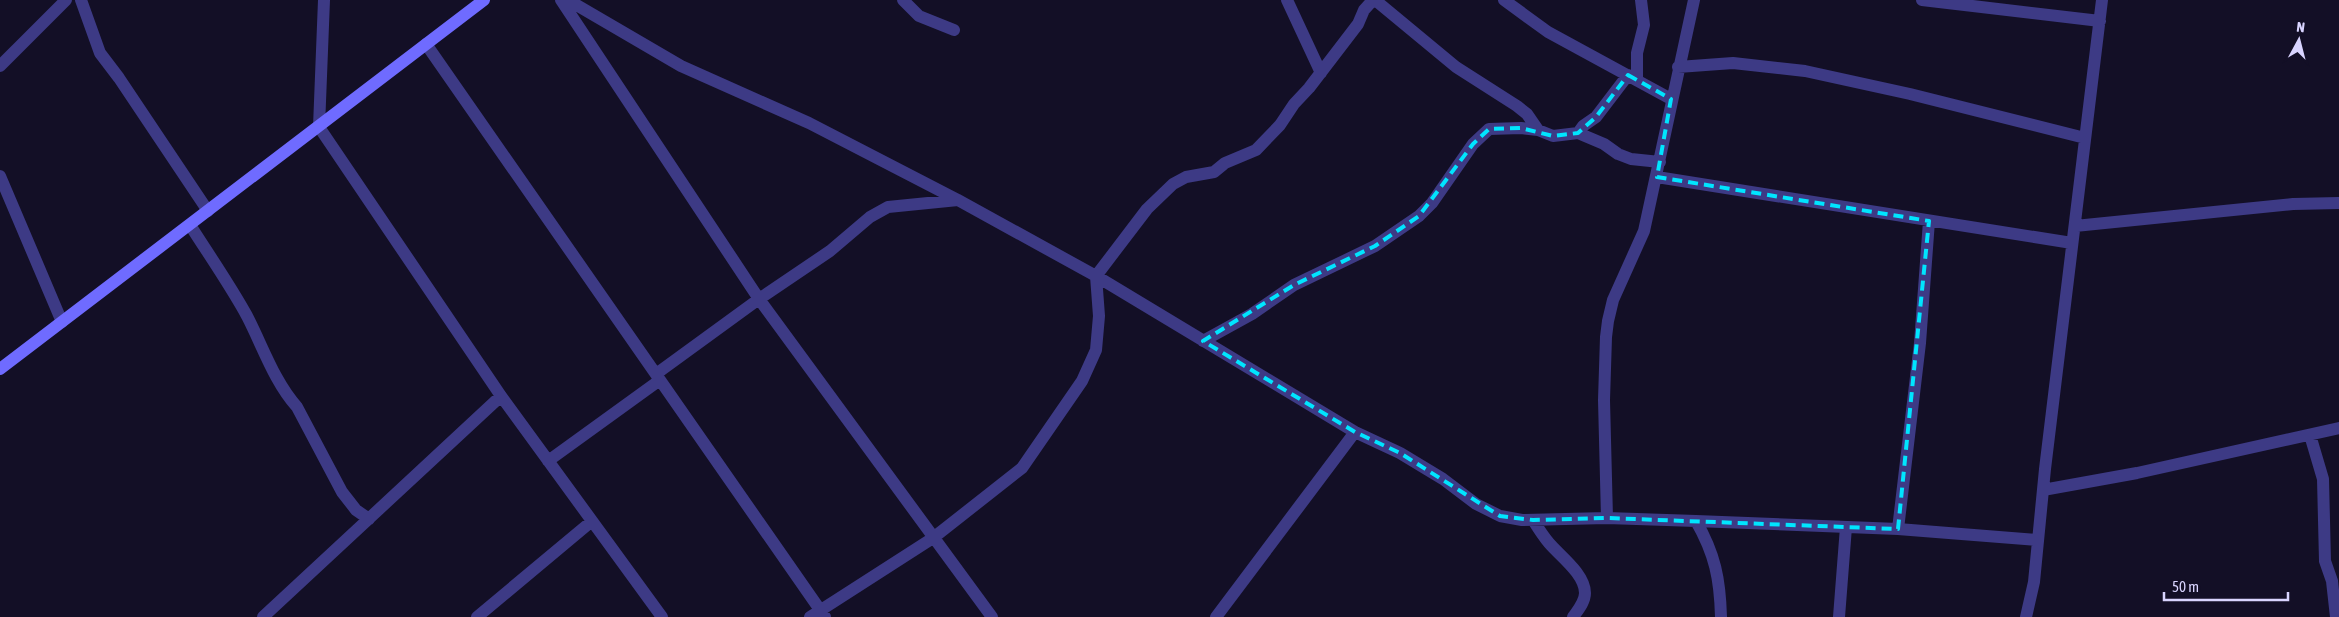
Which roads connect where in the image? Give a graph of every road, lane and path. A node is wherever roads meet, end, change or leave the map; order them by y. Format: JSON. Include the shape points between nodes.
{"nodes":[{"id":1,"x":66,"y":0,"type":"edge"},
{"id":2,"x":81,"y":0,"type":"edge"},
{"id":3,"x":324,"y":0,"type":"edge"},
{"id":4,"x":484,"y":0,"type":"edge"},
{"id":5,"x":561,"y":0,"type":"edge"},
{"id":6,"x":568,"y":0,"type":"edge"},
{"id":7,"x":904,"y":0,"type":"edge"},
{"id":8,"x":1287,"y":0,"type":"edge"},
{"id":9,"x":1374,"y":0,"type":"edge"},
{"id":10,"x":1504,"y":0,"type":"edge"},
{"id":11,"x":1641,"y":0,"type":"edge"},
{"id":12,"x":1694,"y":0,"type":"edge"},
{"id":13,"x":1922,"y":0,"type":"edge"},
{"id":14,"x":2105,"y":0,"type":"edge"},
{"id":15,"x":1973,"y":3,"type":"edge"},
{"id":16,"x":2100,"y":21,"type":"junction"},
{"id":17,"x":954,"y":30,"type":"dead end"},
{"id":18,"x":426,"y":44,"type":"junction"},
{"id":19,"x":0,"y":66,"type":"edge"},
{"id":20,"x":1678,"y":67,"type":"junction"},
{"id":21,"x":1321,"y":73,"type":"junction"},
{"id":22,"x":1632,"y":78,"type":"junction"},
{"id":23,"x":1671,"y":99,"type":"junction"},
{"id":24,"x":319,"y":126,"type":"junction"},
{"id":25,"x":1538,"y":130,"type":"junction"},
{"id":26,"x":1578,"y":133,"type":"junction"},
{"id":27,"x":2085,"y":138,"type":"junction"},
{"id":28,"x":1660,"y":162,"type":"junction"},
{"id":29,"x":0,"y":176,"type":"edge"},
{"id":30,"x":1657,"y":177,"type":"junction"},
{"id":31,"x":958,"y":200,"type":"junction"},
{"id":32,"x":2339,"y":202,"type":"edge"},
{"id":33,"x":208,"y":211,"type":"junction"},
{"id":34,"x":1929,"y":221,"type":"junction"},
{"id":35,"x":190,"y":225,"type":"junction"},
{"id":36,"x":2075,"y":226,"type":"junction"},
{"id":37,"x":2072,"y":243,"type":"junction"},
{"id":38,"x":1096,"y":276,"type":"junction"},
{"id":39,"x":758,"y":299,"type":"junction"},
{"id":40,"x":62,"y":322,"type":"junction"},
{"id":41,"x":1203,"y":341,"type":"junction"},
{"id":42,"x":0,"y":369,"type":"edge"},
{"id":43,"x":658,"y":377,"type":"junction"},
{"id":44,"x":501,"y":396,"type":"junction"},
{"id":45,"x":2339,"y":428,"type":"edge"},
{"id":46,"x":1355,"y":432,"type":"junction"},
{"id":47,"x":2310,"y":435,"type":"junction"},
{"id":48,"x":548,"y":460,"type":"junction"},
{"id":49,"x":2043,"y":490,"type":"junction"},
{"id":50,"x":1607,"y":518,"type":"junction"},
{"id":51,"x":369,"y":519,"type":"junction"},
{"id":52,"x":1533,"y":520,"type":"junction"},
{"id":53,"x":592,"y":521,"type":"junction"},
{"id":54,"x":1696,"y":521,"type":"junction"},
{"id":55,"x":1846,"y":527,"type":"junction"},
{"id":56,"x":1898,"y":529,"type":"junction"},
{"id":57,"x":933,"y":538,"type":"junction"},
{"id":58,"x":2037,"y":540,"type":"junction"},
{"id":59,"x":818,"y":615,"type":"edge"},
{"id":60,"x":264,"y":617,"type":"edge"},
{"id":61,"x":477,"y":617,"type":"edge"},
{"id":62,"x":662,"y":617,"type":"edge"},
{"id":63,"x":992,"y":617,"type":"edge"},
{"id":64,"x":1216,"y":617,"type":"edge"},
{"id":65,"x":1573,"y":617,"type":"edge"},
{"id":66,"x":1722,"y":617,"type":"edge"},
{"id":67,"x":1839,"y":617,"type":"edge"},
{"id":68,"x":2026,"y":617,"type":"edge"},
{"id":69,"x":2336,"y":617,"type":"edge"}],
"edges":[{"from":1,"to":19,"type":"street"},
{"from":2,"to":33,"type":"street","via":[[100,53]]},
{"from":3,"to":24,"type":"street"},
{"from":4,"to":18,"type":"street"},
{"from":5,"to":39,"type":"street"},
{"from":6,"to":31,"type":"street","via":[[681,66],[810,123]]},
{"from":7,"to":17,"type":"street","via":[[919,16]]},
{"from":8,"to":21,"type":"street"},
{"from":9,"to":21,"type":"street"},
{"from":9,"to":25,"type":"street","via":[[1456,66],[1517,106]]},
{"from":10,"to":22,"type":"street","via":[[1548,32]]},
{"from":11,"to":22,"type":"street","via":[[1644,25]]},
{"from":12,"to":20,"type":"street"},
{"from":13,"to":15,"type":"street"},
{"from":14,"to":16,"type":"street"},
{"from":15,"to":16,"type":"street"},
{"from":16,"to":27,"type":"street"},
{"from":18,"to":24,"type":"street"},
{"from":18,"to":43,"type":"street"},
{"from":20,"to":23,"type":"street"},
{"from":20,"to":27,"type":"street","via":[[1733,63],[1805,71]]},
{"from":21,"to":38,"type":"street","via":[[1280,126],[1256,150],[1225,163],[1214,172],[1186,177],[1173,184],[1147,209]]},
{"from":22,"to":23,"type":"street"},
{"from":22,"to":26,"type":"street"},
{"from":23,"to":28,"type":"street"},
{"from":24,"to":33,"type":"street"},
{"from":24,"to":44,"type":"street"},
{"from":25,"to":26,"type":"street","via":[[1553,136]]},
{"from":25,"to":41,"type":"street","via":[[1489,129],[1473,144],[1432,204],[1419,216],[1376,246],[1294,285],[1252,314]]},
{"from":26,"to":28,"type":"street","via":[[1631,159]]},
{"from":27,"to":36,"type":"street"},
{"from":28,"to":30,"type":"street"},
{"from":29,"to":40,"type":"street"},
{"from":30,"to":34,"type":"street"},
{"from":30,"to":50,"type":"street","via":[[1644,231],[1613,300],[1606,337]]},
{"from":31,"to":38,"type":"street"},
{"from":31,"to":39,"type":"street","via":[[888,207]]},
{"from":32,"to":36,"type":"street"},
{"from":33,"to":35,"type":"street"},
{"from":34,"to":37,"type":"street"},
{"from":34,"to":56,"type":"street","via":[[1920,343]]},
{"from":35,"to":40,"type":"street"},
{"from":35,"to":51,"type":"street","via":[[231,288],[342,492],[356,510]]},
{"from":36,"to":37,"type":"street"},
{"from":37,"to":49,"type":"street"},
{"from":38,"to":41,"type":"street"},
{"from":38,"to":57,"type":"street","via":[[1100,316],[1096,350],[1082,381],[1022,468]]},
{"from":39,"to":43,"type":"street"},
{"from":39,"to":57,"type":"street"},
{"from":40,"to":42,"type":"street"},
{"from":41,"to":46,"type":"street"},
{"from":43,"to":48,"type":"street"},
{"from":43,"to":59,"type":"street"},
{"from":44,"to":48,"type":"street"},
{"from":44,"to":51,"type":"street"},
{"from":45,"to":47,"type":"street"},
{"from":46,"to":52,"type":"street","via":[[1400,453],[1443,478],[1476,504],[1500,516]]},
{"from":46,"to":64,"type":"street"},
{"from":47,"to":49,"type":"street"},
{"from":47,"to":69,"type":"street","via":[[2324,479],[2325,561],[2332,581]]},
{"from":48,"to":53,"type":"street"},
{"from":49,"to":58,"type":"street"},
{"from":50,"to":52,"type":"street"},
{"from":50,"to":54,"type":"street"},
{"from":51,"to":60,"type":"street"},
{"from":52,"to":65,"type":"street","via":[[1547,542],[1583,584],[1582,604]]},
{"from":53,"to":61,"type":"street"},
{"from":53,"to":62,"type":"street"},
{"from":54,"to":55,"type":"street"},
{"from":54,"to":66,"type":"street","via":[[1707,540],[1720,580]]},
{"from":55,"to":56,"type":"street"},
{"from":55,"to":67,"type":"street"},
{"from":56,"to":58,"type":"street"},
{"from":57,"to":59,"type":"street"},
{"from":57,"to":63,"type":"street"},
{"from":58,"to":68,"type":"street","via":[[2034,582]]}]}
